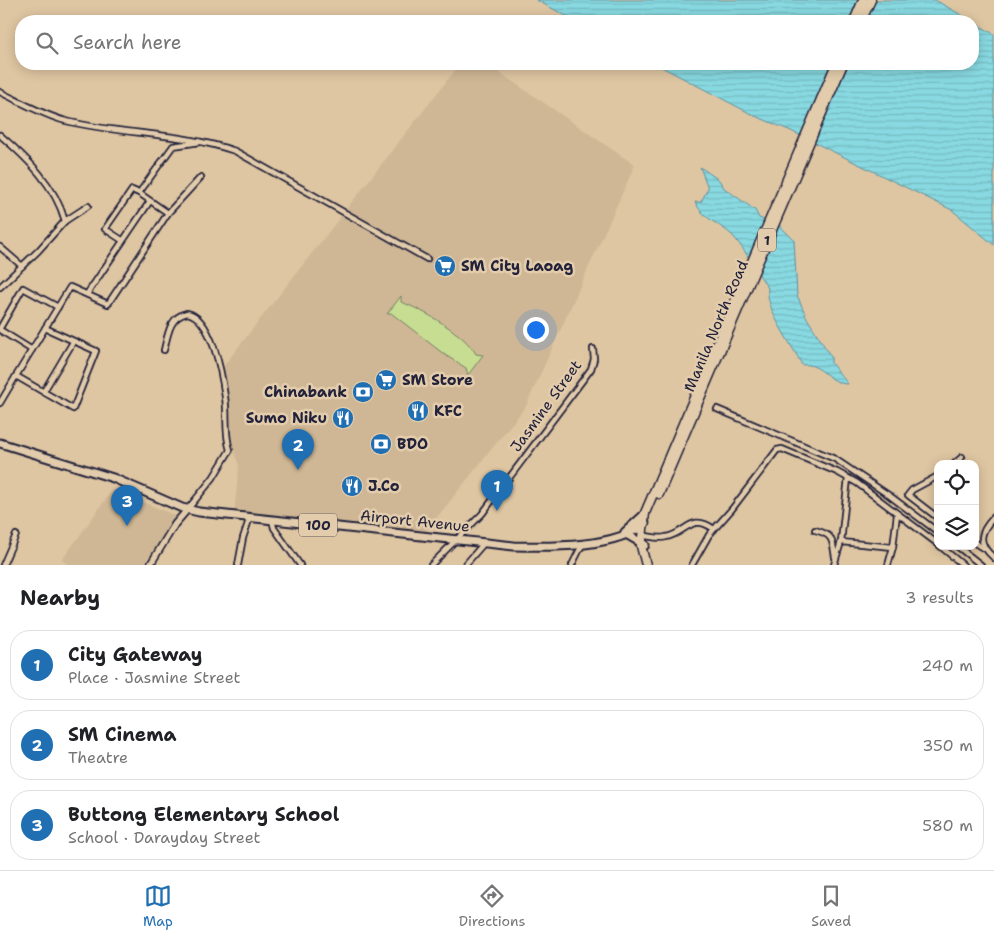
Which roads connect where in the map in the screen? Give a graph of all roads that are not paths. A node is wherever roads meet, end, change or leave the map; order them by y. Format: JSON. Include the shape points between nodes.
{"nodes":[{"id":1,"x":863,"y":0,"type":"edge"},
{"id":2,"x":870,"y":0,"type":"edge"},
{"id":3,"x":857,"y":15,"type":"edge"},
{"id":4,"x":864,"y":15,"type":"edge"},
{"id":5,"x":833,"y":70,"type":"edge"},
{"id":6,"x":840,"y":70,"type":"edge"},
{"id":7,"x":0,"y":92,"type":"edge"},
{"id":8,"x":0,"y":135,"type":"edge"},
{"id":9,"x":204,"y":141,"type":"junction"},
{"id":10,"x":201,"y":177,"type":"dead end"},
{"id":11,"x":139,"y":194,"type":"junction"},
{"id":12,"x":150,"y":201,"type":"junction"},
{"id":13,"x":88,"y":206,"type":"dead end"},
{"id":14,"x":168,"y":214,"type":"junction"},
{"id":15,"x":65,"y":221,"type":"junction"},
{"id":16,"x":122,"y":240,"type":"junction"},
{"id":17,"x":0,"y":247,"type":"edge"},
{"id":18,"x":427,"y":259,"type":"dead end"},
{"id":19,"x":22,"y":266,"type":"junction"},
{"id":20,"x":0,"y":287,"type":"edge"},
{"id":21,"x":87,"y":294,"type":"junction"},
{"id":22,"x":58,"y":307,"type":"junction"},
{"id":23,"x":45,"y":328,"type":"junction"},
{"id":24,"x":0,"y":329,"type":"edge"},
{"id":25,"x":73,"y":342,"type":"junction"},
{"id":26,"x":593,"y":349,"type":"dead end"},
{"id":27,"x":32,"y":350,"type":"junction"},
{"id":28,"x":164,"y":350,"type":"dead end"},
{"id":29,"x":16,"y":376,"type":"junction"},
{"id":30,"x":44,"y":391,"type":"junction"},
{"id":31,"x":0,"y":404,"type":"edge"},
{"id":32,"x":718,"y":409,"type":"dead end"},
{"id":33,"x":689,"y":416,"type":"junction"},
{"id":34,"x":0,"y":443,"type":"edge"},
{"id":35,"x":962,"y":456,"type":"dead end"},
{"id":36,"x":958,"y":460,"type":"edge"},
{"id":37,"x":848,"y":478,"type":"junction"},
{"id":38,"x":934,"y":478,"type":"edge"},
{"id":39,"x":187,"y":510,"type":"junction"},
{"id":40,"x":897,"y":514,"type":"junction"},
{"id":41,"x":934,"y":515,"type":"edge"},
{"id":42,"x":250,"y":517,"type":"junction"},
{"id":43,"x":994,"y":517,"type":"edge"},
{"id":44,"x":272,"y":520,"type":"junction"},
{"id":45,"x":645,"y":520,"type":"junction"},
{"id":46,"x":714,"y":529,"type":"junction"},
{"id":47,"x":934,"y":529,"type":"edge"},
{"id":48,"x":815,"y":530,"type":"dead end"},
{"id":49,"x":16,"y":535,"type":"dead end"},
{"id":50,"x":625,"y":535,"type":"junction"},
{"id":51,"x":459,"y":539,"type":"junction"},
{"id":52,"x":599,"y":540,"type":"junction"},
{"id":53,"x":934,"y":541,"type":"edge"},
{"id":54,"x":485,"y":542,"type":"junction"},
{"id":55,"x":841,"y":542,"type":"junction"},
{"id":56,"x":582,"y":543,"type":"junction"},
{"id":57,"x":643,"y":544,"type":"junction"},
{"id":58,"x":979,"y":546,"type":"edge"},
{"id":59,"x":893,"y":547,"type":"junction"},
{"id":60,"x":983,"y":548,"type":"junction"},
{"id":61,"x":945,"y":550,"type":"edge"},
{"id":62,"x":962,"y":550,"type":"edge"},
{"id":63,"x":994,"y":558,"type":"edge"},
{"id":64,"x":835,"y":559,"type":"junction"},
{"id":65,"x":3,"y":565,"type":"edge"},
{"id":66,"x":150,"y":565,"type":"edge"},
{"id":67,"x":238,"y":565,"type":"edge"},
{"id":68,"x":300,"y":565,"type":"edge"},
{"id":69,"x":431,"y":565,"type":"edge"},
{"id":70,"x":465,"y":565,"type":"edge"},
{"id":71,"x":572,"y":565,"type":"edge"},
{"id":72,"x":646,"y":565,"type":"edge"},
{"id":73,"x":692,"y":565,"type":"edge"},
{"id":74,"x":834,"y":565,"type":"edge"},
{"id":75,"x":888,"y":565,"type":"edge"},
{"id":76,"x":963,"y":565,"type":"edge"},
{"id":77,"x":980,"y":565,"type":"edge"}],
"edges":[{"from":1,"to":3,"type":"highway"},
{"from":2,"to":4,"type":"highway"},
{"from":5,"to":33,"type":"highway","name":"Manila North Road","number":"1"},
{"from":6,"to":33,"type":"highway","name":"Manila North Road","number":"1"},
{"from":7,"to":9,"type":"street","via":[[66,120]]},
{"from":8,"to":15,"type":"street","via":[[38,172],[53,193]]},
{"from":9,"to":11,"type":"street","via":[[169,149]]},
{"from":9,"to":18,"type":"street","via":[[235,151]]},
{"from":10,"to":14,"type":"street"},
{"from":11,"to":12,"type":"street"},
{"from":11,"to":16,"type":"street","via":[[132,190],[105,229]]},
{"from":12,"to":14,"type":"street"},
{"from":12,"to":16,"type":"street"},
{"from":13,"to":15,"type":"street"},
{"from":14,"to":21,"type":"street","via":[[108,304]]},
{"from":15,"to":19,"type":"street"},
{"from":16,"to":21,"type":"street"},
{"from":17,"to":19,"type":"street"},
{"from":19,"to":20,"type":"street"},
{"from":21,"to":22,"type":"street","via":[[70,287]]},
{"from":22,"to":23,"type":"street"},
{"from":22,"to":24,"type":"street","via":[[23,288]]},
{"from":23,"to":25,"type":"street"},
{"from":23,"to":27,"type":"street"},
{"from":24,"to":27,"type":"street"},
{"from":25,"to":30,"type":"street"},
{"from":25,"to":30,"type":"street","via":[[96,352],[73,409]]},
{"from":26,"to":51,"type":"street","name":"Jasmine Street","via":[[591,369],[482,514]]},
{"from":27,"to":29,"type":"street"},
{"from":28,"to":39,"type":"street","via":[[175,319],[187,313],[198,318],[213,345],[225,397],[225,430],[230,450]]},
{"from":29,"to":30,"type":"street"},
{"from":29,"to":31,"type":"street"},
{"from":32,"to":47,"type":"street","via":[[835,459]]},
{"from":33,"to":45,"type":"highway","name":"Manila North Road","number":"1"},
{"from":34,"to":39,"type":"main road","name":"Airport Avenue","number":"100","via":[[112,478]]},
{"from":35,"to":36,"type":"street"},
{"from":37,"to":40,"type":"street"},
{"from":37,"to":46,"type":"street","via":[[782,449],[776,450]]},
{"from":37,"to":55,"type":"street"},
{"from":38,"to":41,"type":"street","via":[[908,495]]},
{"from":39,"to":42,"type":"main road","name":"Airport Avenue","number":"100"},
{"from":39,"to":66,"type":"street"},
{"from":40,"to":53,"type":"street"},
{"from":40,"to":59,"type":"street"},
{"from":42,"to":44,"type":"main road","name":"Airport Avenue","number":"100"},
{"from":42,"to":67,"type":"street"},
{"from":43,"to":60,"type":"street","via":[[982,534]]},
{"from":44,"to":51,"type":"main road","name":"Airport Avenue","number":"100"},
{"from":44,"to":68,"type":"street","via":[[274,528]]},
{"from":45,"to":50,"type":"main road","name":"Airport Avenue","number":"100"},
{"from":45,"to":50,"type":"main road","name":"Airport Avenue","number":"100","via":[[639,521]]},
{"from":45,"to":57,"type":"highway","name":"Manila North Road"},
{"from":46,"to":57,"type":"street","via":[[695,522],[666,538]]},
{"from":46,"to":73,"type":"street"},
{"from":48,"to":64,"type":"street","via":[[827,533],[832,539]]},
{"from":49,"to":65,"type":"street"},
{"from":50,"to":52,"type":"main road","name":"Airport Avenue","number":"100"},
{"from":50,"to":52,"type":"main road","name":"Airport Avenue","number":"100"},
{"from":50,"to":57,"type":"main road"},
{"from":51,"to":54,"type":"main road","name":"Airport Avenue","number":"100"},
{"from":51,"to":69,"type":"street","name":"Jasmine Street"},
{"from":52,"to":56,"type":"main road","name":"Airport Avenue","number":"100"},
{"from":54,"to":56,"type":"main road","name":"Airport Avenue","number":"100","via":[[543,547]]},
{"from":54,"to":70,"type":"street"},
{"from":55,"to":59,"type":"street"},
{"from":55,"to":64,"type":"street"},
{"from":56,"to":71,"type":"street"},
{"from":57,"to":72,"type":"highway","name":"Manila North Road"},
{"from":58,"to":60,"type":"street"},
{"from":59,"to":75,"type":"street"},
{"from":60,"to":63,"type":"street"},
{"from":61,"to":76,"type":"street"},
{"from":62,"to":77,"type":"street"},
{"from":64,"to":74,"type":"street"}]}
